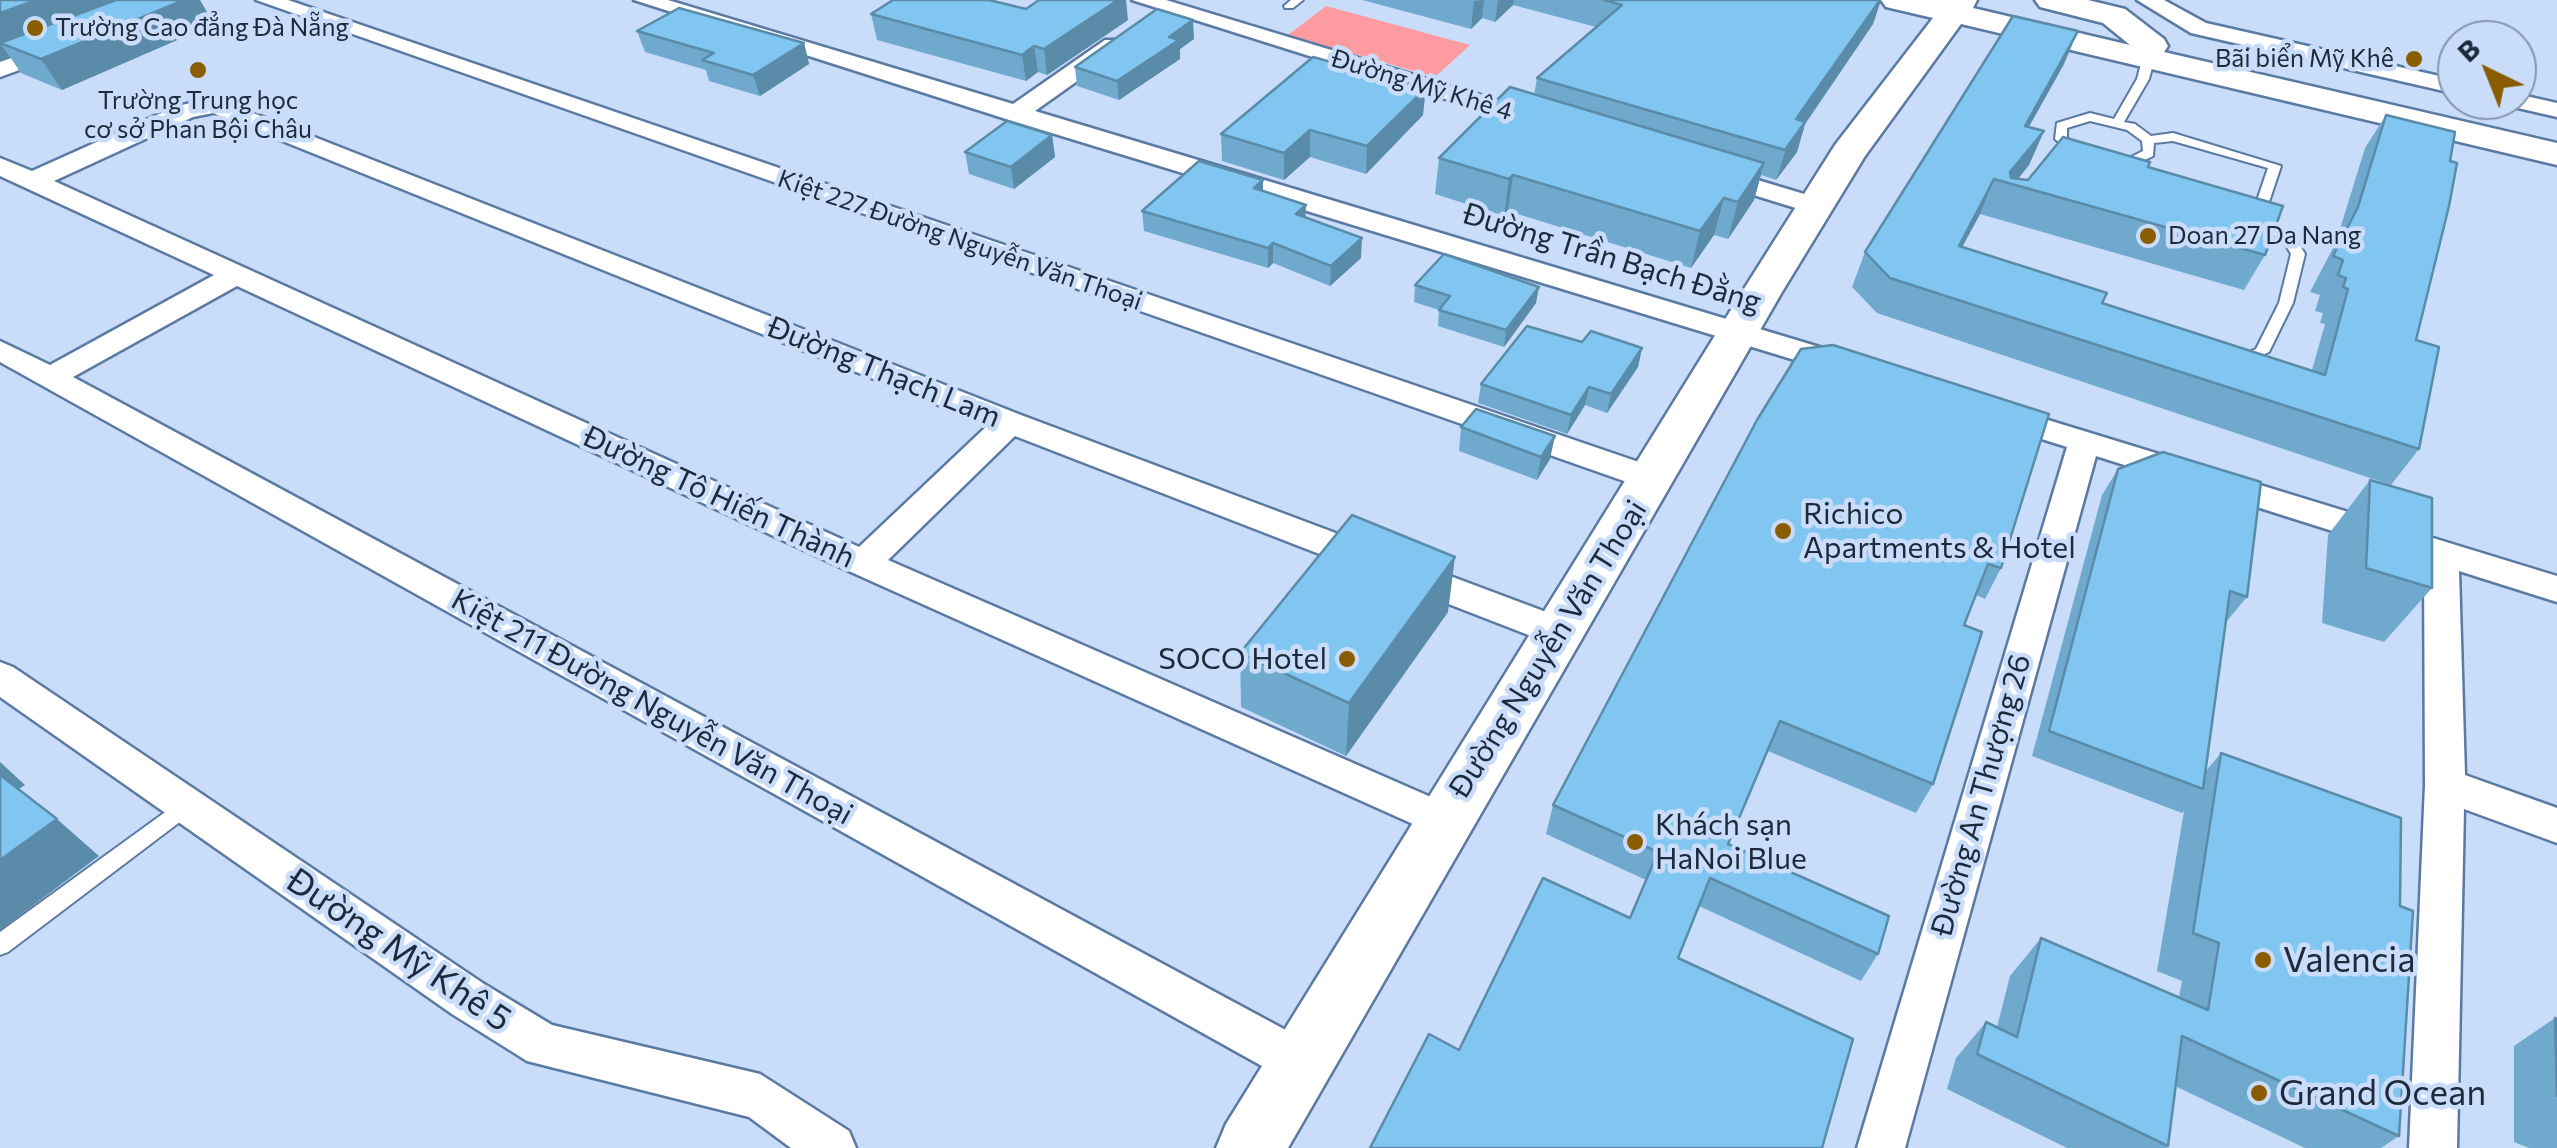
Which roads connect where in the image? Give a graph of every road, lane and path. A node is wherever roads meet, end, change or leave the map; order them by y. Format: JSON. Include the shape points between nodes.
{"nodes":[{"id":1,"x":267,"y":0,"type":"edge"},
{"id":2,"x":645,"y":0,"type":"edge"},
{"id":3,"x":1870,"y":0,"type":"edge"},
{"id":4,"x":2051,"y":0,"type":"edge"},
{"id":5,"x":2148,"y":0,"type":"edge"},
{"id":6,"x":1155,"y":3,"type":"edge"},
{"id":7,"x":1936,"y":3,"type":"edge"},
{"id":8,"x":86,"y":38,"type":"edge"},
{"id":9,"x":2070,"y":42,"type":"junction"},
{"id":10,"x":2150,"y":53,"type":"junction"},
{"id":11,"x":1906,"y":58,"type":"junction"},
{"id":12,"x":0,"y":70,"type":"edge"},
{"id":13,"x":2437,"y":82,"type":"edge"},
{"id":14,"x":1014,"y":114,"type":"junction"},
{"id":15,"x":2118,"y":122,"type":"junction"},
{"id":16,"x":1567,"y":130,"type":"edge"},
{"id":17,"x":2061,"y":138,"type":"junction"},
{"id":18,"x":2557,"y":138,"type":"edge"},
{"id":19,"x":2148,"y":140,"type":"junction"},
{"id":20,"x":2049,"y":154,"type":"edge"},
{"id":21,"x":2557,"y":154,"type":"edge"},
{"id":22,"x":1682,"y":165,"type":"edge"},
{"id":23,"x":0,"y":166,"type":"edge"},
{"id":24,"x":32,"y":181,"type":"junction"},
{"id":25,"x":1815,"y":206,"type":"junction"},
{"id":26,"x":236,"y":275,"type":"junction"},
{"id":27,"x":1742,"y":330,"type":"junction"},
{"id":28,"x":0,"y":350,"type":"edge"},
{"id":29,"x":2217,"y":366,"type":"edge"},
{"id":30,"x":1877,"y":375,"type":"edge"},
{"id":31,"x":50,"y":377,"type":"junction"},
{"id":32,"x":1971,"y":406,"type":"edge"},
{"id":33,"x":1010,"y":422,"type":"junction"},
{"id":34,"x":2084,"y":442,"type":"junction"},
{"id":35,"x":1653,"y":480,"type":"junction"},
{"id":36,"x":2441,"y":554,"type":"junction"},
{"id":37,"x":864,"y":564,"type":"junction"},
{"id":38,"x":2557,"y":589,"type":"edge"},
{"id":39,"x":1557,"y":631,"type":"junction"},
{"id":40,"x":0,"y":677,"type":"edge"},
{"id":41,"x":2445,"y":785,"type":"junction"},
{"id":42,"x":186,"y":806,"type":"junction"},
{"id":43,"x":1442,"y":820,"type":"junction"},
{"id":44,"x":2557,"y":826,"type":"edge"},
{"id":45,"x":0,"y":945,"type":"edge"},
{"id":46,"x":1303,"y":1064,"type":"junction"},
{"id":47,"x":832,"y":1148,"type":"edge"},
{"id":48,"x":1250,"y":1148,"type":"edge"},
{"id":49,"x":1881,"y":1148,"type":"edge"},
{"id":50,"x":2433,"y":1148,"type":"edge"}],
"edges":[{"from":1,"to":35,"type":"street","name":"Kiệt 227 Đường Nguyễn Văn Thoại"},
{"from":2,"to":14,"type":"street","name":"Đường Trần Bạch Đằng"},
{"from":3,"to":11,"type":"main road"},
{"from":4,"to":10,"type":"main road","via":[[2114,16]]},
{"from":5,"to":13,"type":"street","via":[[2199,28]]},
{"from":6,"to":14,"type":"street"},
{"from":6,"to":16,"type":"street","name":"Đường Mỹ Khê 4"},
{"from":7,"to":9,"type":"main road"},
{"from":7,"to":10,"type":"main road"},
{"from":7,"to":11,"type":"main road","name":"Đường Nguyễn Văn Thoại"},
{"from":8,"to":12,"type":"street"},
{"from":9,"to":10,"type":"main road"},
{"from":9,"to":11,"type":"main road","via":[[2008,39]]},
{"from":10,"to":15,"type":"lane"},
{"from":10,"to":18,"type":"main road"},
{"from":10,"to":21,"type":"main road"},
{"from":11,"to":25,"type":"main road","name":"Đường Nguyễn Văn Thoại"},
{"from":14,"to":27,"type":"street","name":"Đường Trần Bạch Đằng"},
{"from":15,"to":17,"type":"lane","via":[[2078,118],[2061,126]]},
{"from":15,"to":19,"type":"lane"},
{"from":17,"to":19,"type":"lane","via":[[2091,158],[2124,168],[2150,153]]},
{"from":17,"to":20,"type":"lane"},
{"from":19,"to":29,"type":"lane","via":[[2173,138],[2276,166],[2249,220],[2288,237],[2298,254],[2286,303],[2262,352]]},
{"from":22,"to":25,"type":"street"},
{"from":23,"to":24,"type":"street","name":"Đường Tô Hiến Thành"},
{"from":24,"to":26,"type":"street","name":"Đường Tô Hiến Thành"},
{"from":24,"to":33,"type":"street","name":"Đường Thạch Lam","via":[[186,110],[215,104]]},
{"from":25,"to":27,"type":"main road","name":"Đường Nguyễn Văn Thoại"},
{"from":26,"to":31,"type":"street"},
{"from":26,"to":37,"type":"street","name":"Đường Tô Hiến Thành"},
{"from":27,"to":30,"type":"street","name":"Đường Trần Bạch Đằng"},
{"from":27,"to":35,"type":"main road","name":"Đường Nguyễn Văn Thoại"},
{"from":28,"to":31,"type":"street","name":"Kiệt 211 Đường Nguyễn Văn Thoại"},
{"from":31,"to":46,"type":"street","name":"Kiệt 211 Đường Nguyễn Văn Thoại"},
{"from":32,"to":34,"type":"street"},
{"from":33,"to":37,"type":"street"},
{"from":33,"to":39,"type":"street","name":"Đường Thạch Lam"},
{"from":34,"to":36,"type":"street"},
{"from":34,"to":49,"type":"street","name":"Đường An Thượng 26"},
{"from":35,"to":39,"type":"main road","name":"Đường Nguyễn Văn Thoại"},
{"from":36,"to":38,"type":"street"},
{"from":36,"to":41,"type":"street"},
{"from":37,"to":43,"type":"street","name":"Đường Tô Hiến Thành"},
{"from":39,"to":43,"type":"main road","name":"Đường Nguyễn Văn Thoại"},
{"from":40,"to":42,"type":"street","name":"Đường Mỹ Khê 5"},
{"from":41,"to":44,"type":"street"},
{"from":41,"to":50,"type":"street"},
{"from":42,"to":45,"type":"lane"},
{"from":42,"to":47,"type":"street","name":"Đường Mỹ Khê 5","via":[[543,1045],[760,1097]]},
{"from":43,"to":46,"type":"main road","name":"Đường Nguyễn Văn Thoại"},
{"from":46,"to":48,"type":"main road","name":"Đường Nguyễn Văn Thoại"}]}
